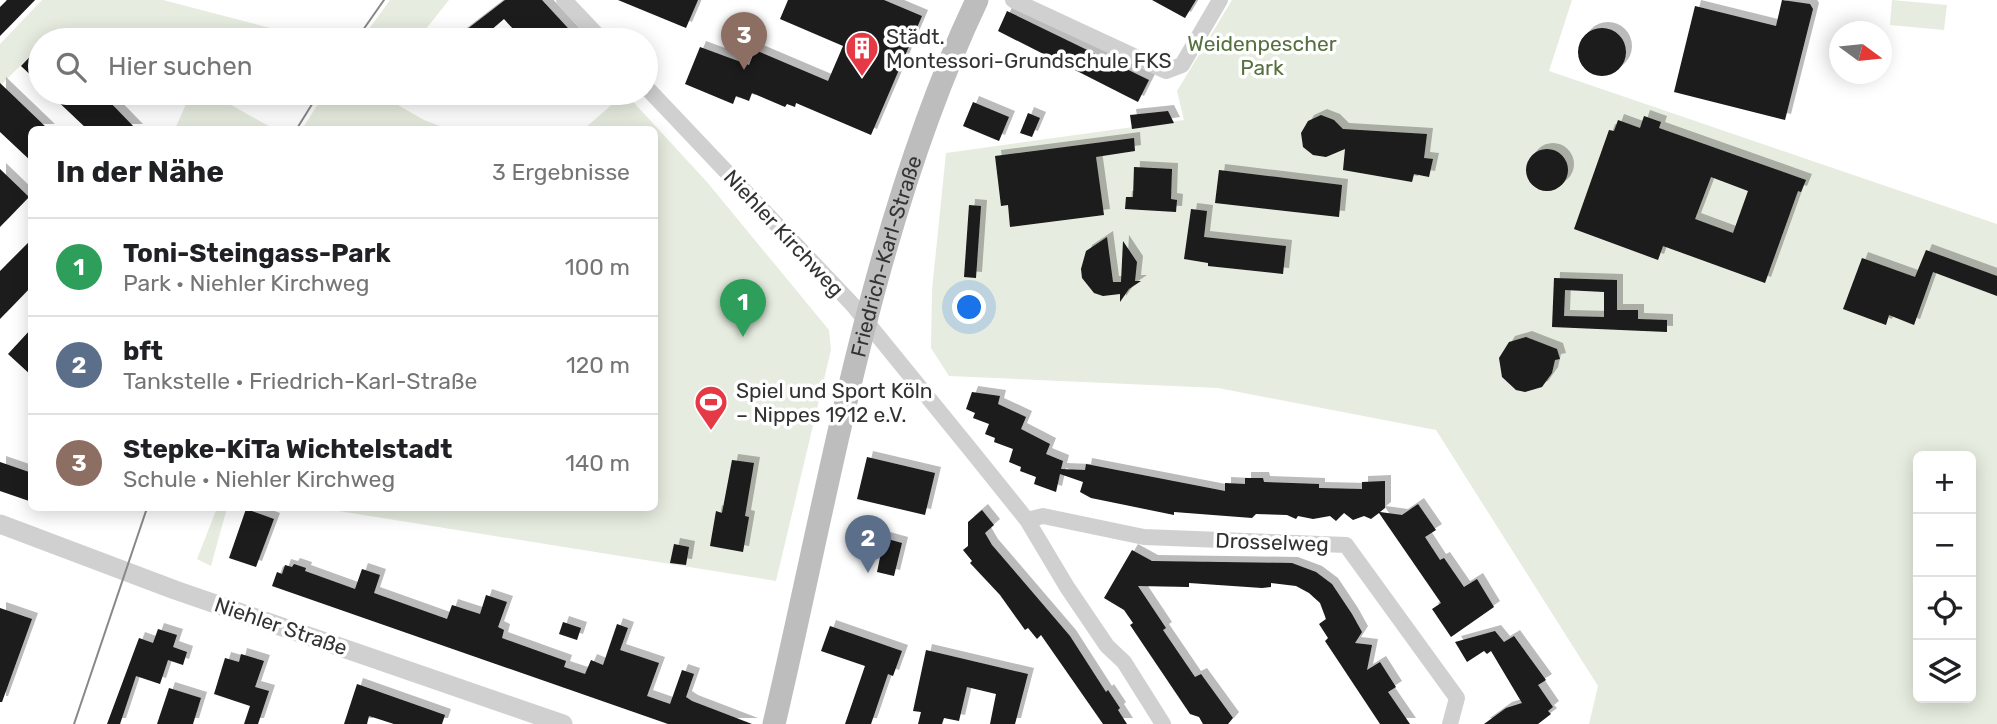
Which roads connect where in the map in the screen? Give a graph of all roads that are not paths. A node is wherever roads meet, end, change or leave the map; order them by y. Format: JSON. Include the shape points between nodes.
{"nodes":[{"id":1,"x":564,"y":0,"type":"edge"},
{"id":2,"x":977,"y":0,"type":"edge"},
{"id":3,"x":1013,"y":0,"type":"edge"},
{"id":4,"x":1220,"y":0,"type":"edge"},
{"id":5,"x":591,"y":28,"type":"edge"},
{"id":6,"x":658,"y":100,"type":"edge"},
{"id":7,"x":868,"y":323,"type":"junction"},
{"id":8,"x":1027,"y":520,"type":"junction"},
{"id":9,"x":0,"y":524,"type":"edge"},
{"id":10,"x":563,"y":724,"type":"edge"},
{"id":11,"x":774,"y":724,"type":"edge"},
{"id":12,"x":1163,"y":724,"type":"edge"},
{"id":13,"x":1450,"y":724,"type":"edge"}],
"edges":[{"from":1,"to":5,"type":"street"},
{"from":2,"to":7,"type":"main road","name":"Friedrich-Karl-Straße","via":[[911,164]]},
{"from":3,"to":4,"type":"street","via":[[1166,71],[1182,65]]},
{"from":6,"to":7,"type":"street","name":"Niehler Kirchweg"},
{"from":7,"to":8,"type":"street","name":"Niehler Kirchweg"},
{"from":7,"to":11,"type":"main road","name":"Friedrich-Karl-Straße"},
{"from":8,"to":12,"type":"street","name":"Niehler Kirchweg","via":[[1067,587],[1107,646],[1124,662]]},
{"from":8,"to":13,"type":"street","name":"Drosselweg","via":[[1043,516],[1144,537],[1346,545],[1457,698]]},
{"from":9,"to":10,"type":"street","name":"Niehler Straße","via":[[119,570]]}]}
